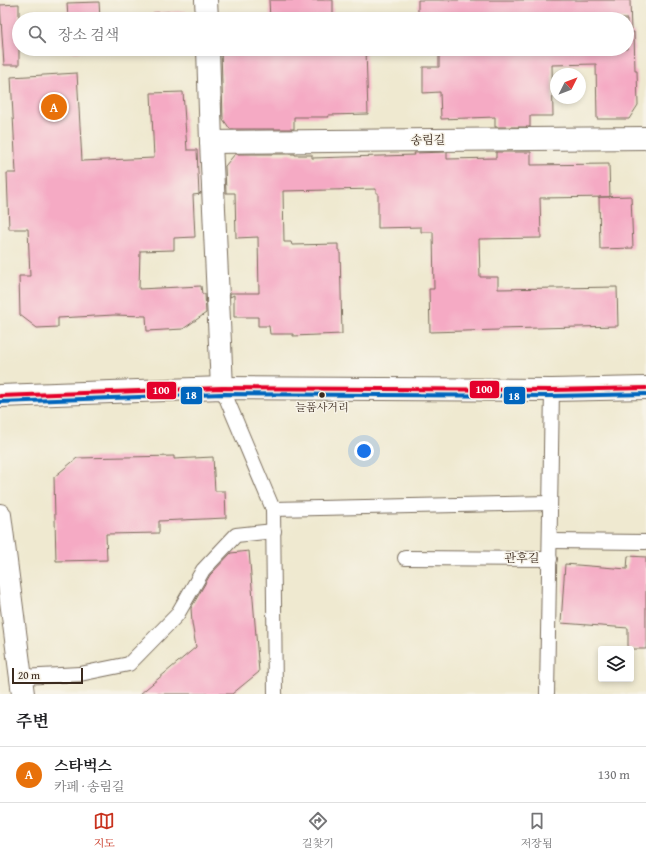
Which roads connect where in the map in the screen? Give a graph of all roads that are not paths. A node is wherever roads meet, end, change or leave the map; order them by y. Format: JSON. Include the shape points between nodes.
{"nodes":[{"id":1,"x":206,"y":0,"type":"edge"},
{"id":2,"x":207,"y":12,"type":"edge"},
{"id":3,"x":208,"y":56,"type":"edge"},
{"id":4,"x":646,"y":138,"type":"edge"},
{"id":5,"x":211,"y":142,"type":"junction"},
{"id":6,"x":222,"y":388,"type":"junction"},
{"id":7,"x":646,"y":388,"type":"edge"},
{"id":8,"x":552,"y":390,"type":"junction"},
{"id":9,"x":0,"y":396,"type":"edge"},
{"id":10,"x":550,"y":503,"type":"junction"},
{"id":11,"x":273,"y":509,"type":"junction"},
{"id":12,"x":0,"y":515,"type":"edge"},
{"id":13,"x":274,"y":531,"type":"junction"},
{"id":14,"x":551,"y":541,"type":"junction"},
{"id":15,"x":646,"y":542,"type":"edge"},
{"id":16,"x":406,"y":558,"type":"dead end"},
{"id":17,"x":550,"y":558,"type":"junction"},
{"id":18,"x":22,"y":685,"type":"edge"},
{"id":19,"x":275,"y":694,"type":"edge"},
{"id":20,"x":547,"y":694,"type":"edge"}],
"edges":[{"from":1,"to":2,"type":"street"},
{"from":3,"to":5,"type":"street"},
{"from":4,"to":5,"type":"street","name":"송림길"},
{"from":5,"to":6,"type":"street"},
{"from":6,"to":8,"type":"street"},
{"from":6,"to":9,"type":"street"},
{"from":6,"to":11,"type":"lane"},
{"from":7,"to":8,"type":"street"},
{"from":8,"to":10,"type":"lane","name":"관후길"},
{"from":10,"to":11,"type":"lane"},
{"from":10,"to":14,"type":"lane","name":"관후길"},
{"from":11,"to":13,"type":"lane"},
{"from":12,"to":18,"type":"street"},
{"from":13,"to":18,"type":"lane","via":[[236,535],[203,570],[177,615],[129,664]]},
{"from":13,"to":19,"type":"lane"},
{"from":14,"to":15,"type":"lane"},
{"from":14,"to":17,"type":"lane","name":"관후길"},
{"from":16,"to":17,"type":"lane","name":"관후길"},
{"from":17,"to":20,"type":"lane","name":"관후길"}]}
